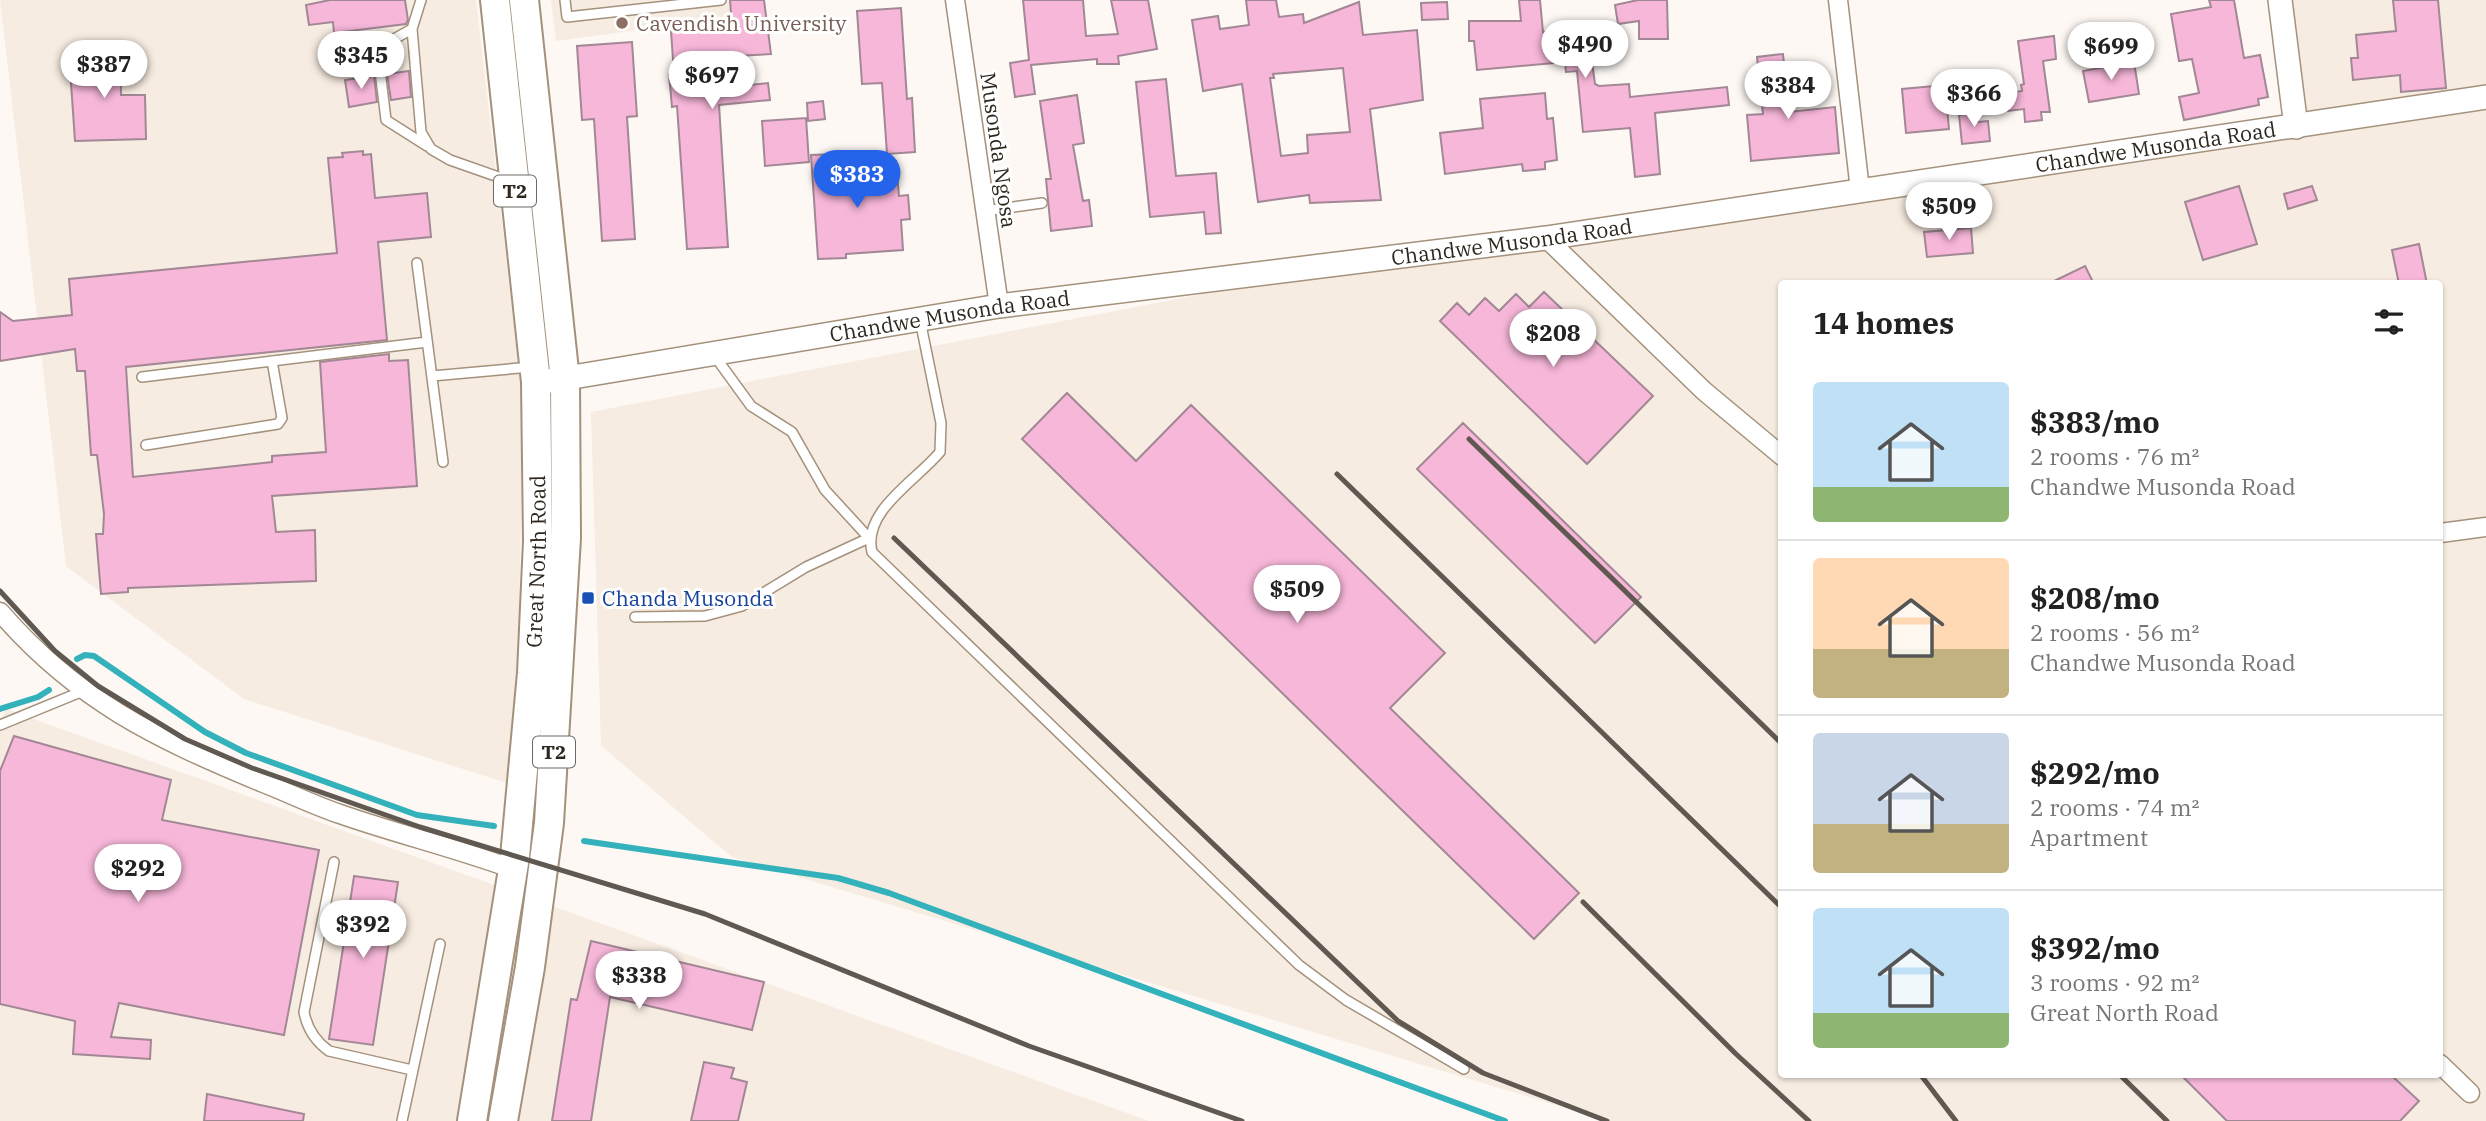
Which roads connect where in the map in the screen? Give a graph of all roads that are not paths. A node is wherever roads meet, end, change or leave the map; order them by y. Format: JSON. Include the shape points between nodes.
{"nodes":[{"id":1,"x":421,"y":0,"type":"edge"},
{"id":2,"x":495,"y":0,"type":"edge"},
{"id":3,"x":524,"y":0,"type":"edge"},
{"id":4,"x":565,"y":0,"type":"edge"},
{"id":5,"x":721,"y":0,"type":"edge"},
{"id":6,"x":955,"y":0,"type":"edge"},
{"id":7,"x":1838,"y":0,"type":"edge"},
{"id":8,"x":2280,"y":0,"type":"edge"},
{"id":9,"x":412,"y":29,"type":"junction"},
{"id":10,"x":2486,"y":97,"type":"edge"},
{"id":11,"x":2296,"y":127,"type":"junction"},
{"id":12,"x":432,"y":149,"type":"junction"},
{"id":13,"x":515,"y":183,"type":"junction"},
{"id":14,"x":1860,"y":190,"type":"junction"},
{"id":15,"x":1042,"y":203,"type":"dead end"},
{"id":16,"x":985,"y":211,"type":"junction"},
{"id":17,"x":1546,"y":237,"type":"junction"},
{"id":18,"x":417,"y":263,"type":"dead end"},
{"id":19,"x":999,"y":306,"type":"junction"},
{"id":20,"x":919,"y":319,"type":"junction"},
{"id":21,"x":427,"y":342,"type":"junction"},
{"id":22,"x":713,"y":353,"type":"junction"},
{"id":23,"x":272,"y":361,"type":"junction"},
{"id":24,"x":535,"y":374,"type":"junction"},
{"id":25,"x":432,"y":376,"type":"junction"},
{"id":26,"x":142,"y":377,"type":"dead end"},
{"id":27,"x":565,"y":380,"type":"junction"},
{"id":28,"x":146,"y":445,"type":"dead end"},
{"id":29,"x":1778,"y":453,"type":"edge"},
{"id":30,"x":443,"y":462,"type":"dead end"},
{"id":31,"x":2486,"y":527,"type":"edge"},
{"id":32,"x":2443,"y":533,"type":"edge"},
{"id":33,"x":869,"y":538,"type":"junction"},
{"id":34,"x":0,"y":612,"type":"edge"},
{"id":35,"x":635,"y":617,"type":"dead end"},
{"id":36,"x":83,"y":691,"type":"junction"},
{"id":37,"x":0,"y":725,"type":"edge"},
{"id":38,"x":334,"y":862,"type":"dead end"},
{"id":39,"x":513,"y":869,"type":"junction"},
{"id":40,"x":440,"y":944,"type":"dead end"},
{"id":41,"x":2443,"y":1067,"type":"edge"},
{"id":42,"x":1464,"y":1069,"type":"dead end"},
{"id":43,"x":412,"y":1070,"type":"junction"},
{"id":44,"x":2470,"y":1093,"type":"dead end"},
{"id":45,"x":402,"y":1121,"type":"edge"},
{"id":46,"x":472,"y":1121,"type":"edge"},
{"id":47,"x":503,"y":1121,"type":"edge"}],
"edges":[{"from":1,"to":9,"type":"lane"},
{"from":2,"to":13,"type":"main road","name":"Great North Road","number":"T2"},
{"from":3,"to":27,"type":"main road","name":"Great North Road","number":"T2"},
{"from":4,"to":5,"type":"lane","via":[[567,18]]},
{"from":6,"to":16,"type":"street","name":"Musonda Ngosa"},
{"from":7,"to":14,"type":"street"},
{"from":8,"to":11,"type":"street"},
{"from":9,"to":12,"type":"lane","via":[[421,132]]},
{"from":9,"to":12,"type":"lane","via":[[378,54],[381,98],[386,120]]},
{"from":10,"to":11,"type":"street","name":"Chandwe Musonda Road"},
{"from":11,"to":14,"type":"street","name":"Chandwe Musonda Road"},
{"from":12,"to":13,"type":"lane"},
{"from":13,"to":24,"type":"main road","name":"Great North Road","number":"T2"},
{"from":14,"to":17,"type":"street","name":"Chandwe Musonda Road"},
{"from":15,"to":16,"type":"lane"},
{"from":16,"to":19,"type":"street","name":"Musonda Ngosa"},
{"from":17,"to":19,"type":"street","name":"Chandwe Musonda Road"},
{"from":17,"to":29,"type":"street","via":[[1704,391]]},
{"from":18,"to":21,"type":"lane"},
{"from":19,"to":20,"type":"street","name":"Chandwe Musonda Road"},
{"from":20,"to":22,"type":"street","name":"Chandwe Musonda Road"},
{"from":20,"to":33,"type":"lane","via":[[941,423],[940,452],[879,512]]},
{"from":21,"to":23,"type":"lane"},
{"from":21,"to":25,"type":"lane"},
{"from":22,"to":27,"type":"street","name":"Chandwe Musonda Road"},
{"from":22,"to":33,"type":"lane","via":[[751,406],[792,432],[825,490]]},
{"from":23,"to":26,"type":"lane"},
{"from":23,"to":28,"type":"lane","via":[[282,418],[278,424]]},
{"from":24,"to":25,"type":"lane"},
{"from":24,"to":27,"type":"street","name":"Chandwe Musonda Road"},
{"from":24,"to":39,"type":"main road","name":"Great North Road","number":"T2","via":[[538,541]]},
{"from":25,"to":30,"type":"lane"},
{"from":27,"to":47,"type":"main road","name":"Great North Road","number":"T2","via":[[564,609],[550,809],[530,967]]},
{"from":31,"to":32,"type":"street"},
{"from":33,"to":35,"type":"lane","via":[[806,567],[742,606],[705,616]]},
{"from":33,"to":42,"type":"lane","via":[[872,552],[1299,965],[1346,1000]]},
{"from":34,"to":36,"type":"street","via":[[34,651]]},
{"from":36,"to":37,"type":"lane"},
{"from":36,"to":39,"type":"street","via":[[199,757],[339,814]]},
{"from":38,"to":43,"type":"lane","via":[[304,1012],[306,1024],[329,1051]]},
{"from":39,"to":46,"type":"main road","name":"Great North Road","number":"T2"},
{"from":40,"to":43,"type":"lane"},
{"from":41,"to":44,"type":"street"},
{"from":43,"to":45,"type":"lane"}]}
